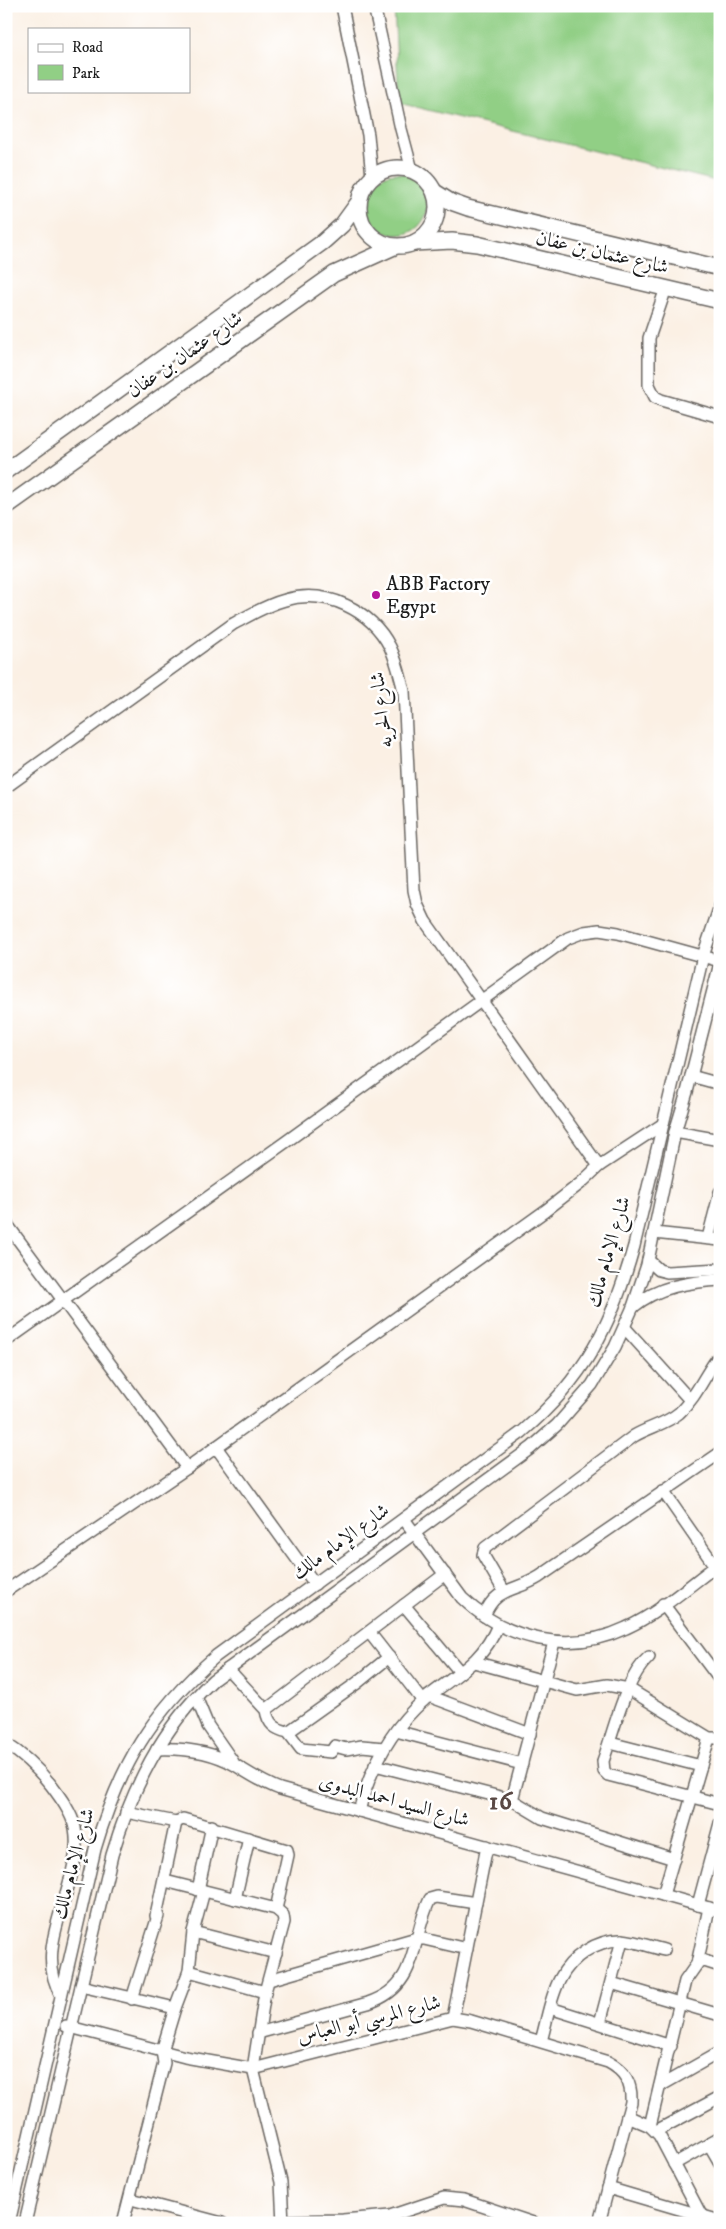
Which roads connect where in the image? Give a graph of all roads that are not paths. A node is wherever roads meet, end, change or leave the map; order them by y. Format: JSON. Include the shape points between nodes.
{"nodes":[{"id":1,"x":342,"y":6,"type":"edge"},
{"id":2,"x":374,"y":6,"type":"edge"},
{"id":3,"x":412,"y":170,"type":"junction"},
{"id":4,"x":372,"y":177,"type":"junction"},
{"id":5,"x":435,"y":192,"type":"junction"},
{"id":6,"x":358,"y":203,"type":"junction"},
{"id":7,"x":414,"y":243,"type":"junction"},
{"id":8,"x":394,"y":246,"type":"junction"},
{"id":9,"x":720,"y":268,"type":"edge"},
{"id":10,"x":666,"y":288,"type":"junction"},
{"id":11,"x":720,"y":301,"type":"edge"},
{"id":12,"x":720,"y":417,"type":"edge"},
{"id":13,"x":6,"y":471,"type":"edge"},
{"id":14,"x":6,"y":507,"type":"edge"},
{"id":15,"x":6,"y":786,"type":"edge"},
{"id":16,"x":720,"y":906,"type":"edge"},
{"id":17,"x":703,"y":956,"type":"junction"},
{"id":18,"x":720,"y":962,"type":"edge"},
{"id":19,"x":718,"y":978,"type":"edge"},
{"id":20,"x":481,"y":1000,"type":"junction"},
{"id":21,"x":682,"y":1044,"type":"junction"},
{"id":22,"x":698,"y":1047,"type":"junction"},
{"id":23,"x":691,"y":1076,"type":"junction"},
{"id":24,"x":720,"y":1084,"type":"edge"},
{"id":25,"x":671,"y":1089,"type":"junction"},
{"id":26,"x":687,"y":1092,"type":"junction"},
{"id":27,"x":663,"y":1124,"type":"junction"},
{"id":28,"x":675,"y":1132,"type":"junction"},
{"id":29,"x":720,"y":1140,"type":"edge"},
{"id":30,"x":599,"y":1166,"type":"junction"},
{"id":31,"x":720,"y":1192,"type":"edge"},
{"id":32,"x":6,"y":1222,"type":"edge"},
{"id":33,"x":654,"y":1232,"type":"junction"},
{"id":34,"x":714,"y":1239,"type":"edge"},
{"id":35,"x":648,"y":1260,"type":"junction"},
{"id":36,"x":720,"y":1269,"type":"edge"},
{"id":37,"x":720,"y":1280,"type":"edge"},
{"id":38,"x":62,"y":1300,"type":"junction"},
{"id":39,"x":633,"y":1307,"type":"junction"},
{"id":40,"x":625,"y":1328,"type":"junction"},
{"id":41,"x":6,"y":1341,"type":"edge"},
{"id":42,"x":720,"y":1355,"type":"edge"},
{"id":43,"x":690,"y":1400,"type":"junction"},
{"id":44,"x":216,"y":1447,"type":"junction"},
{"id":45,"x":720,"y":1453,"type":"edge"},
{"id":46,"x":187,"y":1468,"type":"junction"},
{"id":47,"x":663,"y":1491,"type":"junction"},
{"id":48,"x":404,"y":1519,"type":"junction"},
{"id":49,"x":415,"y":1534,"type":"junction"},
{"id":50,"x":718,"y":1565,"type":"edge"},
{"id":51,"x":444,"y":1574,"type":"junction"},
{"id":52,"x":315,"y":1584,"type":"junction"},
{"id":53,"x":6,"y":1591,"type":"edge"},
{"id":54,"x":504,"y":1591,"type":"junction"},
{"id":55,"x":663,"y":1604,"type":"junction"},
{"id":56,"x":404,"y":1606,"type":"junction"},
{"id":57,"x":484,"y":1616,"type":"junction"},
{"id":58,"x":498,"y":1625,"type":"junction"},
{"id":59,"x":369,"y":1632,"type":"junction"},
{"id":60,"x":554,"y":1642,"type":"junction"},
{"id":61,"x":389,"y":1657,"type":"junction"},
{"id":62,"x":649,"y":1657,"type":"dead end"},
{"id":63,"x":474,"y":1662,"type":"junction"},
{"id":64,"x":228,"y":1669,"type":"junction"},
{"id":65,"x":460,"y":1672,"type":"junction"},
{"id":66,"x":720,"y":1680,"type":"edge"},
{"id":67,"x":543,"y":1681,"type":"junction"},
{"id":68,"x":629,"y":1689,"type":"junction"},
{"id":69,"x":196,"y":1697,"type":"junction"},
{"id":70,"x":426,"y":1699,"type":"junction"},
{"id":71,"x":266,"y":1710,"type":"junction"},
{"id":72,"x":396,"y":1731,"type":"junction"},
{"id":73,"x":288,"y":1732,"type":"junction"},
{"id":74,"x":530,"y":1734,"type":"junction"},
{"id":75,"x":715,"y":1738,"type":"edge"},
{"id":76,"x":610,"y":1743,"type":"junction"},
{"id":77,"x":6,"y":1744,"type":"edge"},
{"id":78,"x":384,"y":1748,"type":"junction"},
{"id":79,"x":157,"y":1749,"type":"junction"},
{"id":80,"x":522,"y":1764,"type":"junction"},
{"id":81,"x":236,"y":1765,"type":"junction"},
{"id":82,"x":375,"y":1765,"type":"junction"},
{"id":83,"x":701,"y":1766,"type":"junction"},
{"id":84,"x":692,"y":1797,"type":"junction"},
{"id":85,"x":512,"y":1800,"type":"junction"},
{"id":86,"x":720,"y":1804,"type":"edge"},
{"id":87,"x":359,"y":1811,"type":"junction"},
{"id":88,"x":126,"y":1812,"type":"junction"},
{"id":89,"x":176,"y":1822,"type":"junction"},
{"id":90,"x":720,"y":1823,"type":"edge"},
{"id":91,"x":212,"y":1826,"type":"junction"},
{"id":92,"x":249,"y":1838,"type":"junction"},
{"id":93,"x":487,"y":1846,"type":"junction"},
{"id":94,"x":715,"y":1858,"type":"edge"},
{"id":95,"x":674,"y":1859,"type":"junction"},
{"id":96,"x":164,"y":1881,"type":"junction"},
{"id":97,"x":201,"y":1891,"type":"junction"},
{"id":98,"x":663,"y":1895,"type":"junction"},
{"id":99,"x":235,"y":1899,"type":"junction"},
{"id":100,"x":476,"y":1903,"type":"junction"},
{"id":101,"x":698,"y":1905,"type":"junction"},
{"id":102,"x":276,"y":1909,"type":"junction"},
{"id":103,"x":715,"y":1909,"type":"edge"},
{"id":104,"x":193,"y":1932,"type":"junction"},
{"id":105,"x":418,"y":1939,"type":"junction"},
{"id":106,"x":622,"y":1940,"type":"junction"},
{"id":107,"x":467,"y":1949,"type":"junction"},
{"id":108,"x":664,"y":1950,"type":"dead end"},
{"id":109,"x":276,"y":1953,"type":"junction"},
{"id":110,"x":698,"y":1960,"type":"junction"},
{"id":111,"x":720,"y":1966,"type":"edge"},
{"id":112,"x":189,"y":1971,"type":"junction"},
{"id":113,"x":269,"y":1980,"type":"junction"},
{"id":114,"x":611,"y":1982,"type":"junction"},
{"id":115,"x":81,"y":1986,"type":"junction"},
{"id":116,"x":265,"y":1992,"type":"junction"},
{"id":117,"x":61,"y":1995,"type":"junction"},
{"id":118,"x":132,"y":1999,"type":"junction"},
{"id":119,"x":680,"y":2003,"type":"junction"},
{"id":120,"x":175,"y":2008,"type":"junction"},
{"id":121,"x":550,"y":2008,"type":"junction"},
{"id":122,"x":720,"y":2015,"type":"edge"},
{"id":123,"x":453,"y":2018,"type":"junction"},
{"id":124,"x":55,"y":2023,"type":"junction"},
{"id":125,"x":600,"y":2023,"type":"junction"},
{"id":126,"x":71,"y":2028,"type":"junction"},
{"id":127,"x":258,"y":2033,"type":"junction"},
{"id":128,"x":541,"y":2042,"type":"junction"},
{"id":129,"x":671,"y":2046,"type":"junction"},
{"id":130,"x":162,"y":2051,"type":"junction"},
{"id":131,"x":720,"y":2052,"type":"edge"},
{"id":132,"x":252,"y":2069,"type":"junction"},
{"id":133,"x":660,"y":2086,"type":"junction"},
{"id":134,"x":720,"y":2097,"type":"edge"},
{"id":135,"x":628,"y":2116,"type":"junction"},
{"id":136,"x":653,"y":2129,"type":"junction"},
{"id":137,"x":720,"y":2138,"type":"edge"},
{"id":138,"x":709,"y":2144,"type":"junction"},
{"id":139,"x":720,"y":2163,"type":"edge"},
{"id":140,"x":674,"y":2164,"type":"junction"},
{"id":141,"x":608,"y":2188,"type":"junction"},
{"id":142,"x":131,"y":2199,"type":"junction"},
{"id":143,"x":701,"y":2215,"type":"junction"},
{"id":144,"x":176,"y":2217,"type":"edge"},
{"id":145,"x":391,"y":2219,"type":"edge"},
{"id":146,"x":343,"y":2221,"type":"edge"},
{"id":147,"x":720,"y":2221,"type":"edge"},
{"id":148,"x":283,"y":2222,"type":"edge"},
{"id":149,"x":9,"y":2223,"type":"edge"},
{"id":150,"x":25,"y":2223,"type":"edge"},
{"id":151,"x":123,"y":2223,"type":"edge"},
{"id":152,"x":222,"y":2223,"type":"edge"},
{"id":153,"x":533,"y":2223,"type":"edge"},
{"id":154,"x":599,"y":2223,"type":"edge"}],
"edges":[{"from":1,"to":4,"type":"street","via":[[368,135]]},
{"from":2,"to":3,"type":"street"},
{"from":3,"to":4,"type":"main road","via":[[391,168]]},
{"from":3,"to":5,"type":"main road","via":[[429,182]]},
{"from":4,"to":6,"type":"main road","via":[[365,184]]},
{"from":5,"to":7,"type":"main road","via":[[438,204],[432,227]]},
{"from":5,"to":9,"type":"main road","name":"شارع عثمان بن عفان","via":[[468,208]]},
{"from":6,"to":8,"type":"main road","via":[[363,227],[376,240]]},
{"from":6,"to":13,"type":"main road","name":"شارع عثمان بن عفان","via":[[342,225],[316,248]]},
{"from":7,"to":8,"type":"main road"},
{"from":7,"to":10,"type":"main road","name":"شارع عثمان بن عفان","via":[[452,241],[477,244]]},
{"from":8,"to":14,"type":"main road","name":"شارع عثمان بن عفان","via":[[334,274]]},
{"from":10,"to":11,"type":"main road","name":"شارع عثمان بن عفان"},
{"from":10,"to":12,"type":"street","via":[[649,338],[651,392],[661,400]]},
{"from":15,"to":20,"type":"street","name":"شارع الحريه","via":[[233,624],[259,609],[287,599],[318,597],[340,601],[375,627],[389,645],[399,667],[404,691],[417,904],[425,921]]},
{"from":16,"to":17,"type":"street","name":"شارع الإمام مالك"},
{"from":17,"to":18,"type":"street"},
{"from":17,"to":20,"type":"street","via":[[618,933],[584,932],[568,938]]},
{"from":17,"to":21,"type":"street","name":"شارع الإمام مالك"},
{"from":18,"to":19,"type":"street","name":"شارع الإمام مالك"},
{"from":19,"to":22,"type":"street","name":"شارع الإمام مالك"},
{"from":20,"to":30,"type":"street","name":"شارع الحريه"},
{"from":20,"to":38,"type":"street"},
{"from":21,"to":22,"type":"street","via":[[691,1051]]},
{"from":21,"to":25,"type":"street","name":"شارع الإمام مالك"},
{"from":22,"to":23,"type":"street","name":"شارع الإمام مالك"},
{"from":23,"to":24,"type":"street"},
{"from":23,"to":26,"type":"street","name":"شارع الإمام مالك"},
{"from":25,"to":26,"type":"street","via":[[678,1084]]},
{"from":25,"to":27,"type":"street","name":"شارع الإمام مالك"},
{"from":26,"to":28,"type":"street","name":"شارع الإمام مالك"},
{"from":27,"to":30,"type":"street"},
{"from":27,"to":48,"type":"street","name":"شارع الإمام مالك","via":[[621,1291],[592,1353],[538,1418]]},
{"from":28,"to":29,"type":"street"},
{"from":28,"to":33,"type":"street","name":"شارع الإمام مالك"},
{"from":30,"to":44,"type":"street","via":[[545,1211]]},
{"from":31,"to":34,"type":"street"},
{"from":32,"to":38,"type":"street"},
{"from":33,"to":34,"type":"street"},
{"from":33,"to":35,"type":"street","name":"شارع الإمام مالك"},
{"from":35,"to":36,"type":"street","via":[[659,1270],[667,1272]]},
{"from":35,"to":39,"type":"street","name":"شارع الإمام مالك"},
{"from":37,"to":39,"type":"street","via":[[657,1291]]},
{"from":38,"to":41,"type":"street"},
{"from":38,"to":46,"type":"street"},
{"from":39,"to":40,"type":"street","name":"شارع الإمام مالك"},
{"from":40,"to":43,"type":"street"},
{"from":40,"to":49,"type":"street","name":"شارع الإمام مالك","via":[[592,1384],[557,1426]]},
{"from":42,"to":43,"type":"street"},
{"from":43,"to":54,"type":"street","via":[[673,1417],[634,1436],[485,1548],[483,1555]]},
{"from":44,"to":46,"type":"street"},
{"from":44,"to":52,"type":"street"},
{"from":45,"to":47,"type":"street"},
{"from":46,"to":53,"type":"street"},
{"from":47,"to":50,"type":"street"},
{"from":47,"to":54,"type":"street","via":[[539,1577]]},
{"from":48,"to":49,"type":"street"},
{"from":48,"to":52,"type":"street","name":"شارع الإمام مالك"},
{"from":49,"to":51,"type":"street"},
{"from":49,"to":64,"type":"street","name":"شارع الإمام مالك"},
{"from":50,"to":55,"type":"street"},
{"from":51,"to":56,"type":"street"},
{"from":51,"to":57,"type":"street","via":[[462,1598]]},
{"from":52,"to":117,"type":"street","name":"شارع الإمام مالك","via":[[194,1675],[167,1704],[138,1744],[101,1828]]},
{"from":54,"to":57,"type":"street","via":[[488,1606]]},
{"from":55,"to":60,"type":"street","via":[[612,1634],[581,1641]]},
{"from":55,"to":66,"type":"street"},
{"from":56,"to":59,"type":"street"},
{"from":56,"to":65,"type":"street"},
{"from":57,"to":58,"type":"street"},
{"from":58,"to":60,"type":"street","via":[[525,1636]]},
{"from":58,"to":63,"type":"street","via":[[488,1646]]},
{"from":59,"to":61,"type":"street"},
{"from":59,"to":71,"type":"street"},
{"from":60,"to":67,"type":"street"},
{"from":61,"to":70,"type":"street"},
{"from":61,"to":73,"type":"street"},
{"from":62,"to":68,"type":"street","via":[[636,1671]]},
{"from":63,"to":65,"type":"street"},
{"from":63,"to":67,"type":"street"},
{"from":64,"to":69,"type":"street","name":"شارع الإمام مالك"},
{"from":64,"to":71,"type":"street"},
{"from":65,"to":70,"type":"street"},
{"from":67,"to":68,"type":"street","via":[[577,1690],[607,1685]]},
{"from":67,"to":74,"type":"street"},
{"from":68,"to":75,"type":"street"},
{"from":68,"to":76,"type":"street"},
{"from":69,"to":79,"type":"street","name":"شارع الإمام مالك"},
{"from":69,"to":81,"type":"street","name":"شارع السيد احمد البدوى","via":[[208,1726]]},
{"from":70,"to":72,"type":"street"},
{"from":70,"to":74,"type":"street"},
{"from":71,"to":73,"type":"street","via":[[267,1719],[276,1729]]},
{"from":72,"to":78,"type":"street"},
{"from":72,"to":80,"type":"street"},
{"from":73,"to":78,"type":"street","via":[[301,1749],[331,1752],[335,1746],[346,1749],[362,1746]]},
{"from":74,"to":80,"type":"street"},
{"from":75,"to":83,"type":"street"},
{"from":76,"to":83,"type":"street"},
{"from":76,"to":84,"type":"street","via":[[603,1766],[608,1775]]},
{"from":77,"to":117,"type":"street","via":[[43,1776],[64,1804],[75,1827],[76,1854],[52,1954],[52,1974]]},
{"from":78,"to":82,"type":"street"},
{"from":79,"to":81,"type":"street","name":"شارع السيد احمد البدوى","via":[[206,1752]]},
{"from":79,"to":88,"type":"street","name":"شارع الإمام مالك"},
{"from":80,"to":85,"type":"street"},
{"from":81,"to":87,"type":"street","name":"شارع السيد احمد البدوى","via":[[256,1779],[280,1789]]},
{"from":82,"to":85,"type":"street"},
{"from":82,"to":87,"type":"street"},
{"from":83,"to":84,"type":"street"},
{"from":84,"to":86,"type":"street"},
{"from":84,"to":95,"type":"street"},
{"from":85,"to":95,"type":"street","via":[[542,1818]]},
{"from":87,"to":93,"type":"street","name":"شارع السيد احمد البدوى"},
{"from":88,"to":89,"type":"street"},
{"from":88,"to":115,"type":"street","name":"شارع الإمام مالك","via":[[112,1855]]},
{"from":89,"to":91,"type":"street","via":[[183,1819]]},
{"from":89,"to":96,"type":"street"},
{"from":90,"to":94,"type":"street"},
{"from":91,"to":92,"type":"street"},
{"from":91,"to":97,"type":"street"},
{"from":92,"to":99,"type":"street"},
{"from":92,"to":102,"type":"street","via":[[288,1851]]},
{"from":93,"to":98,"type":"street","name":"شارع السيد احمد البدوى"},
{"from":93,"to":100,"type":"street"},
{"from":94,"to":101,"type":"street"},
{"from":95,"to":98,"type":"street"},
{"from":96,"to":97,"type":"street"},
{"from":96,"to":118,"type":"street","via":[[158,1916]]},
{"from":97,"to":99,"type":"street"},
{"from":97,"to":104,"type":"street"},
{"from":98,"to":101,"type":"street","name":"شارع السيد احمد البدوى"},
{"from":99,"to":102,"type":"street"},
{"from":100,"to":105,"type":"street","via":[[432,1898]]},
{"from":100,"to":107,"type":"street"},
{"from":101,"to":103,"type":"street","name":"شارع السيد احمد البدوى"},
{"from":102,"to":109,"type":"street","via":[[284,1918]]},
{"from":103,"to":110,"type":"street"},
{"from":104,"to":109,"type":"street"},
{"from":104,"to":112,"type":"street"},
{"from":105,"to":107,"type":"street"},
{"from":105,"to":113,"type":"street"},
{"from":105,"to":127,"type":"street","via":[[404,1978],[385,1996]]},
{"from":106,"to":108,"type":"street"},
{"from":106,"to":114,"type":"street"},
{"from":106,"to":121,"type":"street","via":[[592,1947],[573,1960],[559,1980]]},
{"from":107,"to":123,"type":"street"},
{"from":109,"to":113,"type":"street"},
{"from":110,"to":111,"type":"street"},
{"from":110,"to":119,"type":"street","via":[[685,1981]]},
{"from":112,"to":116,"type":"street"},
{"from":112,"to":120,"type":"street"},
{"from":113,"to":116,"type":"street"},
{"from":114,"to":119,"type":"street"},
{"from":114,"to":125,"type":"street"},
{"from":115,"to":118,"type":"street"},
{"from":115,"to":126,"type":"street","name":"شارع الإمام مالك"},
{"from":116,"to":127,"type":"street"},
{"from":117,"to":124,"type":"street","name":"شارع الإمام مالك"},
{"from":118,"to":120,"type":"street"},
{"from":119,"to":122,"type":"street"},
{"from":119,"to":129,"type":"street"},
{"from":120,"to":130,"type":"street"},
{"from":121,"to":125,"type":"street"},
{"from":121,"to":128,"type":"street"},
{"from":123,"to":128,"type":"street","name":"شارع المرسي أبو العباس"},
{"from":123,"to":132,"type":"street","name":"شارع المرسي أبو العباس"},
{"from":124,"to":126,"type":"street","name":"شارع المرسي أبو العباس"},
{"from":124,"to":149,"type":"street","name":"شارع الإمام مالك"},
{"from":125,"to":129,"type":"street"},
{"from":126,"to":130,"type":"street","name":"شارع المرسي أبو العباس"},
{"from":126,"to":150,"type":"street","name":"شارع الإمام مالك"},
{"from":127,"to":132,"type":"street"},
{"from":128,"to":135,"type":"street","name":"شارع المرسي أبو العباس","via":[[617,2066],[627,2078],[632,2092]]},
{"from":129,"to":133,"type":"street"},
{"from":130,"to":132,"type":"street","name":"شارع المرسي أبو العباس"},
{"from":130,"to":142,"type":"street","via":[[164,2063]]},
{"from":131,"to":133,"type":"street"},
{"from":132,"to":148,"type":"street","via":[[281,2182]]},
{"from":133,"to":136,"type":"street"},
{"from":134,"to":136,"type":"street"},
{"from":135,"to":136,"type":"street"},
{"from":135,"to":141,"type":"street","name":"شارع المرسي أبو العباس"},
{"from":136,"to":140,"type":"street"},
{"from":137,"to":138,"type":"street"},
{"from":138,"to":139,"type":"street"},
{"from":138,"to":140,"type":"street"},
{"from":140,"to":143,"type":"street"},
{"from":141,"to":143,"type":"street"},
{"from":141,"to":154,"type":"street","name":"شارع المرسي أبو العباس"},
{"from":142,"to":144,"type":"street"},
{"from":142,"to":151,"type":"street"},
{"from":143,"to":147,"type":"street"},
{"from":144,"to":152,"type":"street"},
{"from":145,"to":146,"type":"street"},
{"from":145,"to":153,"type":"street","via":[[434,2200],[454,2198]]},
{"from":146,"to":148,"type":"street"}]}
